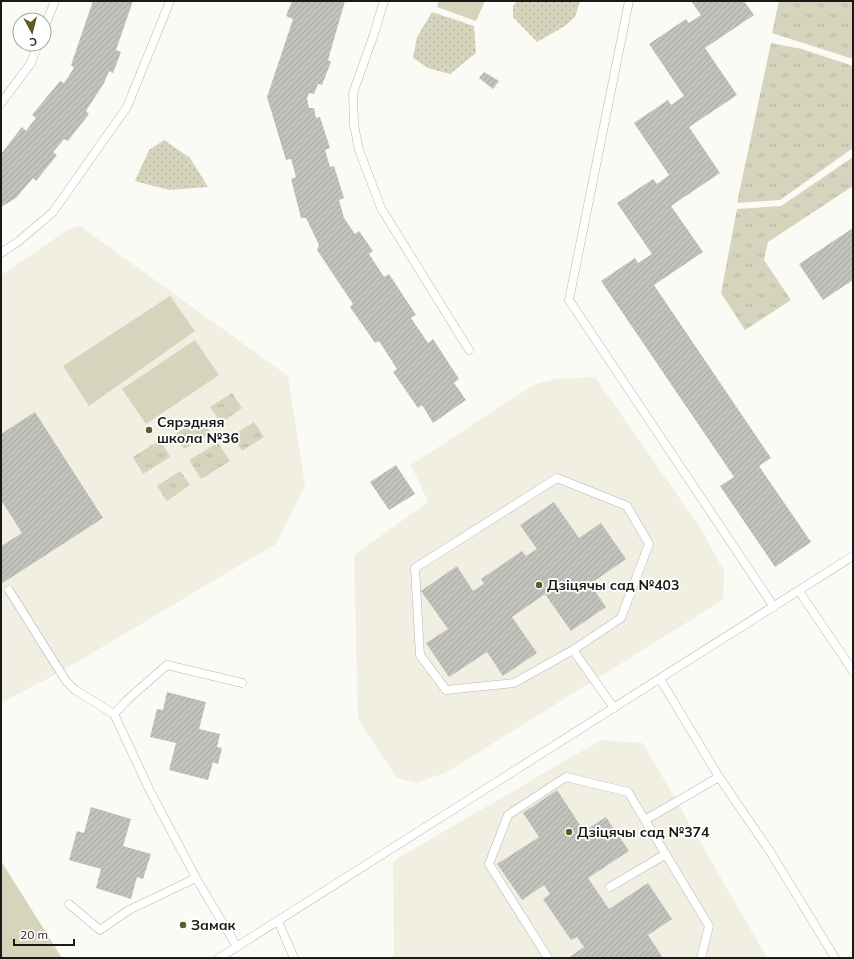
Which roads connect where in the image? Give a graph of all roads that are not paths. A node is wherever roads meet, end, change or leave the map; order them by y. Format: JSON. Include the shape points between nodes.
{"nodes":[{"id":1,"x":55,"y":1,"type":"edge"},
{"id":2,"x":170,"y":1,"type":"edge"},
{"id":3,"x":384,"y":1,"type":"edge"},
{"id":4,"x":630,"y":1,"type":"edge"},
{"id":5,"x":51,"y":12,"type":"edge"},
{"id":6,"x":35,"y":52,"type":"edge"},
{"id":7,"x":1,"y":103,"type":"edge"},
{"id":8,"x":1,"y":253,"type":"edge"},
{"id":9,"x":469,"y":350,"type":"dead end"},
{"id":10,"x":853,"y":556,"type":"edge"},
{"id":11,"x":9,"y":590,"type":"dead end"},
{"id":12,"x":799,"y":591,"type":"junction"},
{"id":13,"x":774,"y":607,"type":"junction"},
{"id":14,"x":573,"y":650,"type":"junction"},
{"id":15,"x":853,"y":671,"type":"edge"},
{"id":16,"x":660,"y":679,"type":"junction"},
{"id":17,"x":242,"y":683,"type":"dead end"},
{"id":18,"x":614,"y":708,"type":"junction"},
{"id":19,"x":114,"y":714,"type":"junction"},
{"id":20,"x":719,"y":777,"type":"junction"},
{"id":21,"x":645,"y":820,"type":"junction"},
{"id":22,"x":666,"y":854,"type":"junction"},
{"id":23,"x":196,"y":878,"type":"junction"},
{"id":24,"x":610,"y":887,"type":"dead end"},
{"id":25,"x":69,"y":904,"type":"dead end"},
{"id":26,"x":278,"y":921,"type":"junction"},
{"id":27,"x":237,"y":947,"type":"junction"},
{"id":28,"x":219,"y":958,"type":"edge"},
{"id":29,"x":294,"y":958,"type":"edge"},
{"id":30,"x":548,"y":958,"type":"edge"},
{"id":31,"x":701,"y":958,"type":"edge"},
{"id":32,"x":835,"y":958,"type":"edge"}],
"edges":[{"from":1,"to":5,"type":"lane"},
{"from":2,"to":8,"type":"lane","via":[[127,107],[53,212]]},
{"from":3,"to":9,"type":"lane","via":[[353,93],[354,125],[359,150],[381,208]]},
{"from":4,"to":13,"type":"lane","via":[[569,300]]},
{"from":6,"to":7,"type":"lane","via":[[31,63]]},
{"from":10,"to":12,"type":"lane"},
{"from":11,"to":19,"type":"lane","via":[[66,681],[75,690]]},
{"from":12,"to":13,"type":"lane"},
{"from":12,"to":15,"type":"lane"},
{"from":13,"to":16,"type":"lane"},
{"from":14,"to":14,"type":"lane","via":[[621,618],[649,544],[627,506],[557,478],[414,568],[420,655],[446,690],[514,683]]},
{"from":14,"to":18,"type":"lane"},
{"from":16,"to":18,"type":"lane"},
{"from":16,"to":20,"type":"lane"},
{"from":17,"to":19,"type":"lane","via":[[168,665]]},
{"from":18,"to":26,"type":"lane"},
{"from":19,"to":23,"type":"lane","via":[[150,791]]},
{"from":20,"to":21,"type":"lane"},
{"from":20,"to":32,"type":"lane","via":[[771,854]]},
{"from":21,"to":22,"type":"lane"},
{"from":21,"to":30,"type":"lane","via":[[628,792],[566,777],[508,815],[489,864]]},
{"from":22,"to":24,"type":"lane"},
{"from":22,"to":31,"type":"lane","via":[[709,926]]},
{"from":23,"to":25,"type":"lane","via":[[129,910],[100,930]]},
{"from":23,"to":27,"type":"lane"},
{"from":26,"to":27,"type":"lane"},
{"from":26,"to":29,"type":"lane"},
{"from":27,"to":28,"type":"lane"}]}
